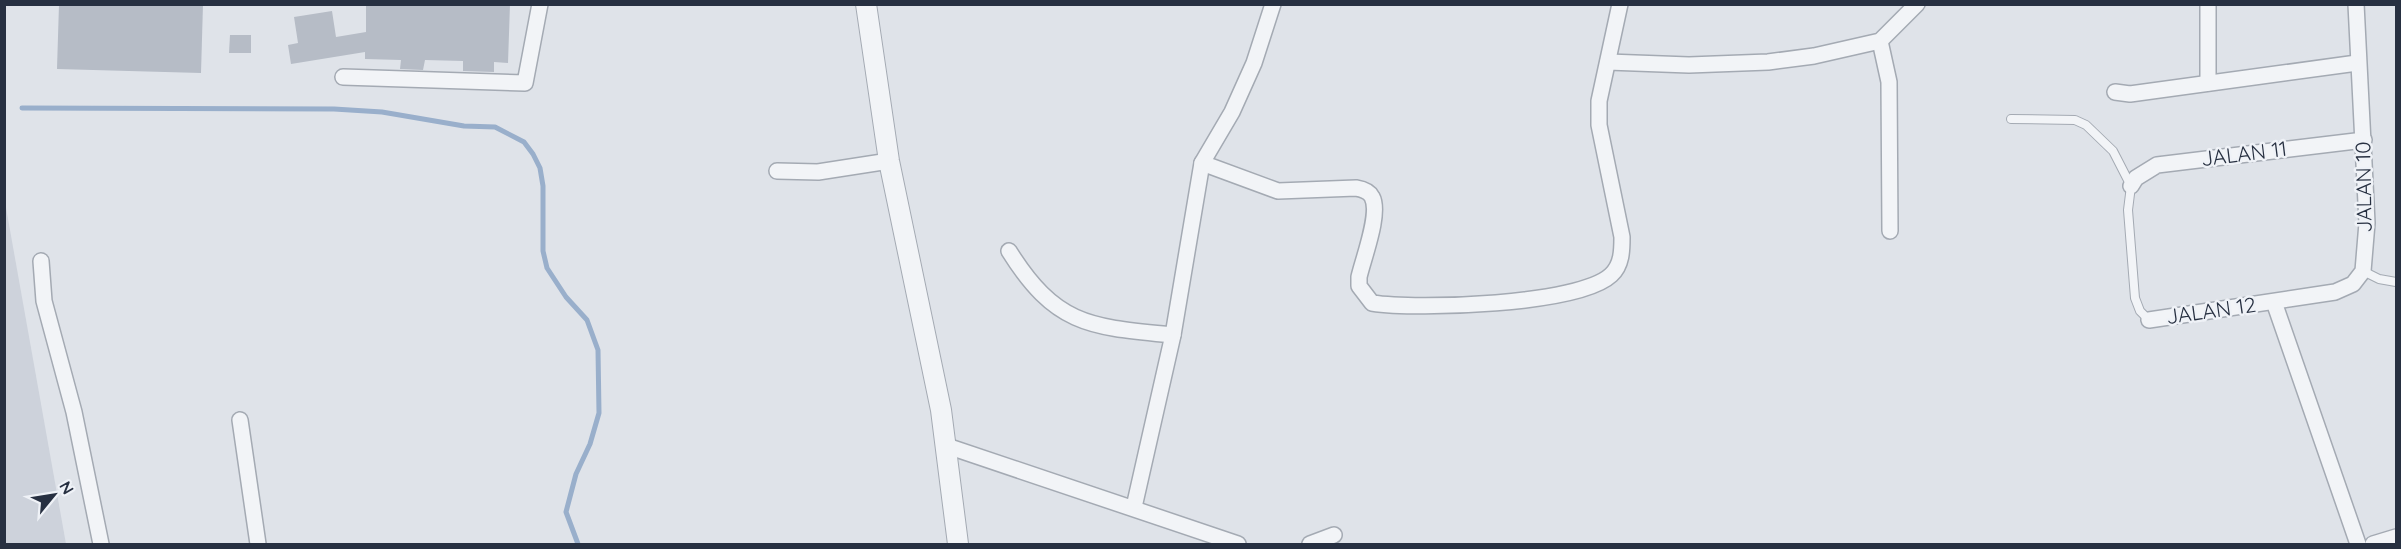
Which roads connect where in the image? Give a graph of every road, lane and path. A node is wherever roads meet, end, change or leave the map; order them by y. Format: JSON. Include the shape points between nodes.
{"nodes":[{"id":1,"x":540,"y":4,"type":"edge"},
{"id":2,"x":866,"y":4,"type":"edge"},
{"id":3,"x":1273,"y":4,"type":"edge"},
{"id":4,"x":1620,"y":4,"type":"edge"},
{"id":5,"x":1917,"y":4,"type":"edge"},
{"id":6,"x":2208,"y":4,"type":"edge"},
{"id":7,"x":2356,"y":4,"type":"edge"},
{"id":8,"x":1880,"y":41,"type":"junction"},
{"id":9,"x":1608,"y":62,"type":"junction"},
{"id":10,"x":2357,"y":63,"type":"junction"},
{"id":11,"x":343,"y":77,"type":"dead end"},
{"id":12,"x":2208,"y":83,"type":"junction"},
{"id":13,"x":2115,"y":92,"type":"dead end"},
{"id":14,"x":2011,"y":119,"type":"dead end"},
{"id":15,"x":2364,"y":140,"type":"junction"},
{"id":16,"x":890,"y":162,"type":"junction"},
{"id":17,"x":1202,"y":163,"type":"junction"},
{"id":18,"x":777,"y":171,"type":"dead end"},
{"id":19,"x":2131,"y":186,"type":"junction"},
{"id":20,"x":1890,"y":231,"type":"dead end"},
{"id":21,"x":1009,"y":251,"type":"dead end"},
{"id":22,"x":40,"y":261,"type":"dead end"},
{"id":23,"x":2363,"y":272,"type":"junction"},
{"id":24,"x":2397,"y":282,"type":"edge"},
{"id":25,"x":2274,"y":302,"type":"junction"},
{"id":26,"x":2149,"y":320,"type":"joint"},
{"id":27,"x":1173,"y":335,"type":"junction"},
{"id":28,"x":240,"y":420,"type":"dead end"},
{"id":29,"x":947,"y":446,"type":"junction"},
{"id":30,"x":1134,"y":507,"type":"junction"},
{"id":31,"x":1334,"y":535,"type":"dead end"},
{"id":32,"x":2397,"y":537,"type":"edge"},
{"id":33,"x":101,"y":544,"type":"edge"},
{"id":34,"x":258,"y":544,"type":"edge"},
{"id":35,"x":958,"y":544,"type":"edge"},
{"id":36,"x":1238,"y":544,"type":"edge"},
{"id":37,"x":1310,"y":544,"type":"edge"},
{"id":38,"x":2358,"y":544,"type":"edge"},
{"id":39,"x":2373,"y":544,"type":"edge"}],
"edges":[{"from":1,"to":11,"type":"street","via":[[525,83]]},
{"from":2,"to":16,"type":"street"},
{"from":3,"to":17,"type":"street","via":[[1254,63],[1232,112]]},
{"from":4,"to":9,"type":"street"},
{"from":5,"to":8,"type":"street"},
{"from":6,"to":12,"type":"street"},
{"from":7,"to":10,"type":"street","name":"JALAN 10"},
{"from":8,"to":9,"type":"street","via":[[1768,62]]},
{"from":8,"to":20,"type":"street","via":[[1889,82]]},
{"from":9,"to":17,"type":"street","via":[[1599,101],[1599,125],[1622,250],[1619,265],[1611,275],[1584,288],[1510,304],[1372,303],[1359,286],[1375,212],[1372,197],[1366,191],[1278,191]]},
{"from":10,"to":12,"type":"street"},
{"from":10,"to":15,"type":"street","name":"JALAN 10"},
{"from":12,"to":13,"type":"street","via":[[2130,94]]},
{"from":14,"to":19,"type":"lane","via":[[2065,118],[2086,125],[2113,151]]},
{"from":15,"to":19,"type":"street","name":"JALAN 11","via":[[2157,165],[2136,178]]},
{"from":15,"to":23,"type":"street","name":"JALAN 10","via":[[2367,223]]},
{"from":16,"to":18,"type":"street","via":[[818,172]]},
{"from":16,"to":29,"type":"street"},
{"from":17,"to":27,"type":"street"},
{"from":19,"to":26,"type":"lane","via":[[2128,210],[2135,298]]},
{"from":21,"to":27,"type":"street","via":[[1026,279],[1065,314],[1114,328]]},
{"from":22,"to":33,"type":"street","via":[[44,302],[74,412]]},
{"from":23,"to":24,"type":"lane"},
{"from":23,"to":25,"type":"street","via":[[2353,284],[2335,292]]},
{"from":25,"to":26,"type":"street","name":"JALAN 12"},
{"from":25,"to":38,"type":"street"},
{"from":27,"to":30,"type":"street"},
{"from":28,"to":34,"type":"street"},
{"from":29,"to":30,"type":"street"},
{"from":29,"to":35,"type":"street"},
{"from":30,"to":36,"type":"street"},
{"from":31,"to":37,"type":"street"},
{"from":32,"to":39,"type":"street"}]}
